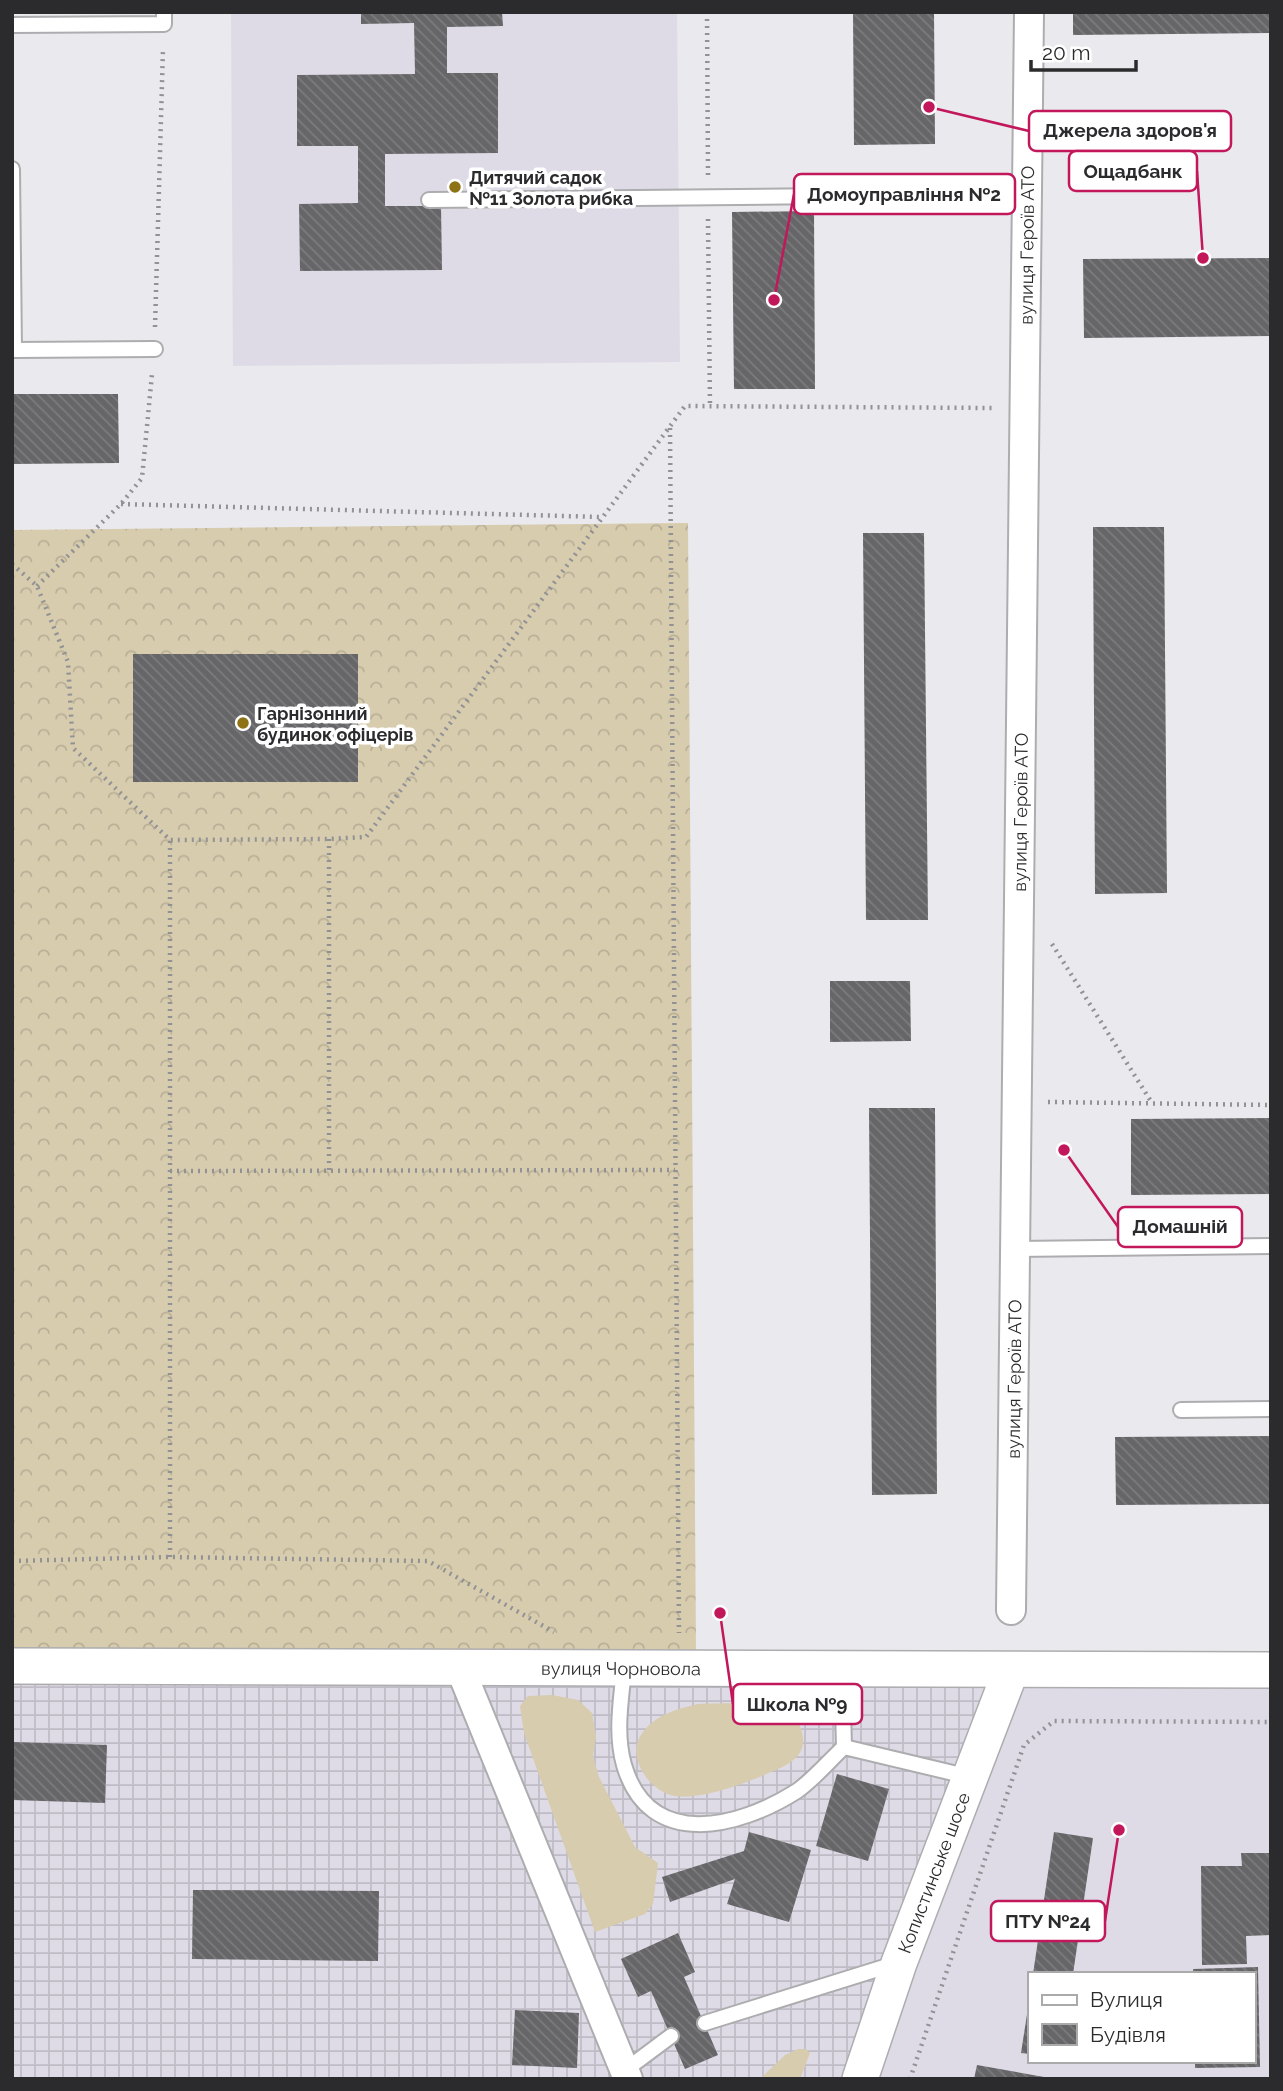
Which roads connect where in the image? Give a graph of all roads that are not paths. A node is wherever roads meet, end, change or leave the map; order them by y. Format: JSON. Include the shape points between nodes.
{"nodes":[{"id":1,"x":1029,"y":12,"type":"edge"},
{"id":2,"x":164,"y":18,"type":"edge"},
{"id":3,"x":12,"y":25,"type":"edge"},
{"id":4,"x":12,"y":169,"type":"edge"},
{"id":5,"x":1027,"y":194,"type":"junction"},
{"id":6,"x":429,"y":200,"type":"dead end"},
{"id":7,"x":155,"y":349,"type":"road end"},
{"id":8,"x":1271,"y":1246,"type":"edge"},
{"id":9,"x":1014,"y":1249,"type":"junction"},
{"id":10,"x":1271,"y":1409,"type":"edge"},
{"id":11,"x":1181,"y":1410,"type":"dead end"},
{"id":12,"x":1011,"y":1611,"type":"dead end"},
{"id":13,"x":12,"y":1666,"type":"edge"},
{"id":14,"x":460,"y":1668,"type":"junction"},
{"id":15,"x":624,"y":1668,"type":"junction"},
{"id":16,"x":842,"y":1669,"type":"junction"},
{"id":17,"x":1011,"y":1670,"type":"junction"},
{"id":18,"x":1271,"y":1670,"type":"edge"},
{"id":19,"x":844,"y":1747,"type":"junction"},
{"id":20,"x":970,"y":1777,"type":"junction"},
{"id":21,"x":899,"y":1963,"type":"junction"},
{"id":22,"x":705,"y":2023,"type":"dead end"},
{"id":23,"x":671,"y":2036,"type":"dead end"},
{"id":24,"x":626,"y":2075,"type":"edge"},
{"id":25,"x":860,"y":2079,"type":"edge"}],
"edges":[{"from":1,"to":5,"type":"street","name":"вулиця Героїв АТО"},
{"from":2,"to":3,"type":"lane"},
{"from":4,"to":7,"type":"lane","via":[[13,350]]},
{"from":5,"to":6,"type":"lane"},
{"from":5,"to":9,"type":"street","name":"вулиця Героїв АТО"},
{"from":8,"to":9,"type":"lane"},
{"from":9,"to":12,"type":"street","name":"вулиця Героїв АТО"},
{"from":10,"to":11,"type":"lane"},
{"from":13,"to":14,"type":"street","name":"вулиця Чорновола"},
{"from":14,"to":15,"type":"street","name":"вулиця Чорновола"},
{"from":14,"to":24,"type":"street"},
{"from":15,"to":16,"type":"street","name":"вулиця Чорновола"},
{"from":15,"to":19,"type":"lane","via":[[618,1727],[624,1765],[639,1796],[657,1813],[683,1825],[717,1824],[755,1812],[798,1790]]},
{"from":16,"to":17,"type":"street","name":"вулиця Чорновола"},
{"from":16,"to":19,"type":"lane"},
{"from":17,"to":18,"type":"street","name":"вулиця Чорновола"},
{"from":17,"to":20,"type":"street","name":"Копистинське шосе"},
{"from":19,"to":20,"type":"lane"},
{"from":20,"to":21,"type":"street","name":"Копистинське шосе"},
{"from":21,"to":22,"type":"lane"},
{"from":21,"to":25,"type":"street","name":"Копистинське шосе"},
{"from":23,"to":24,"type":"lane"}]}
